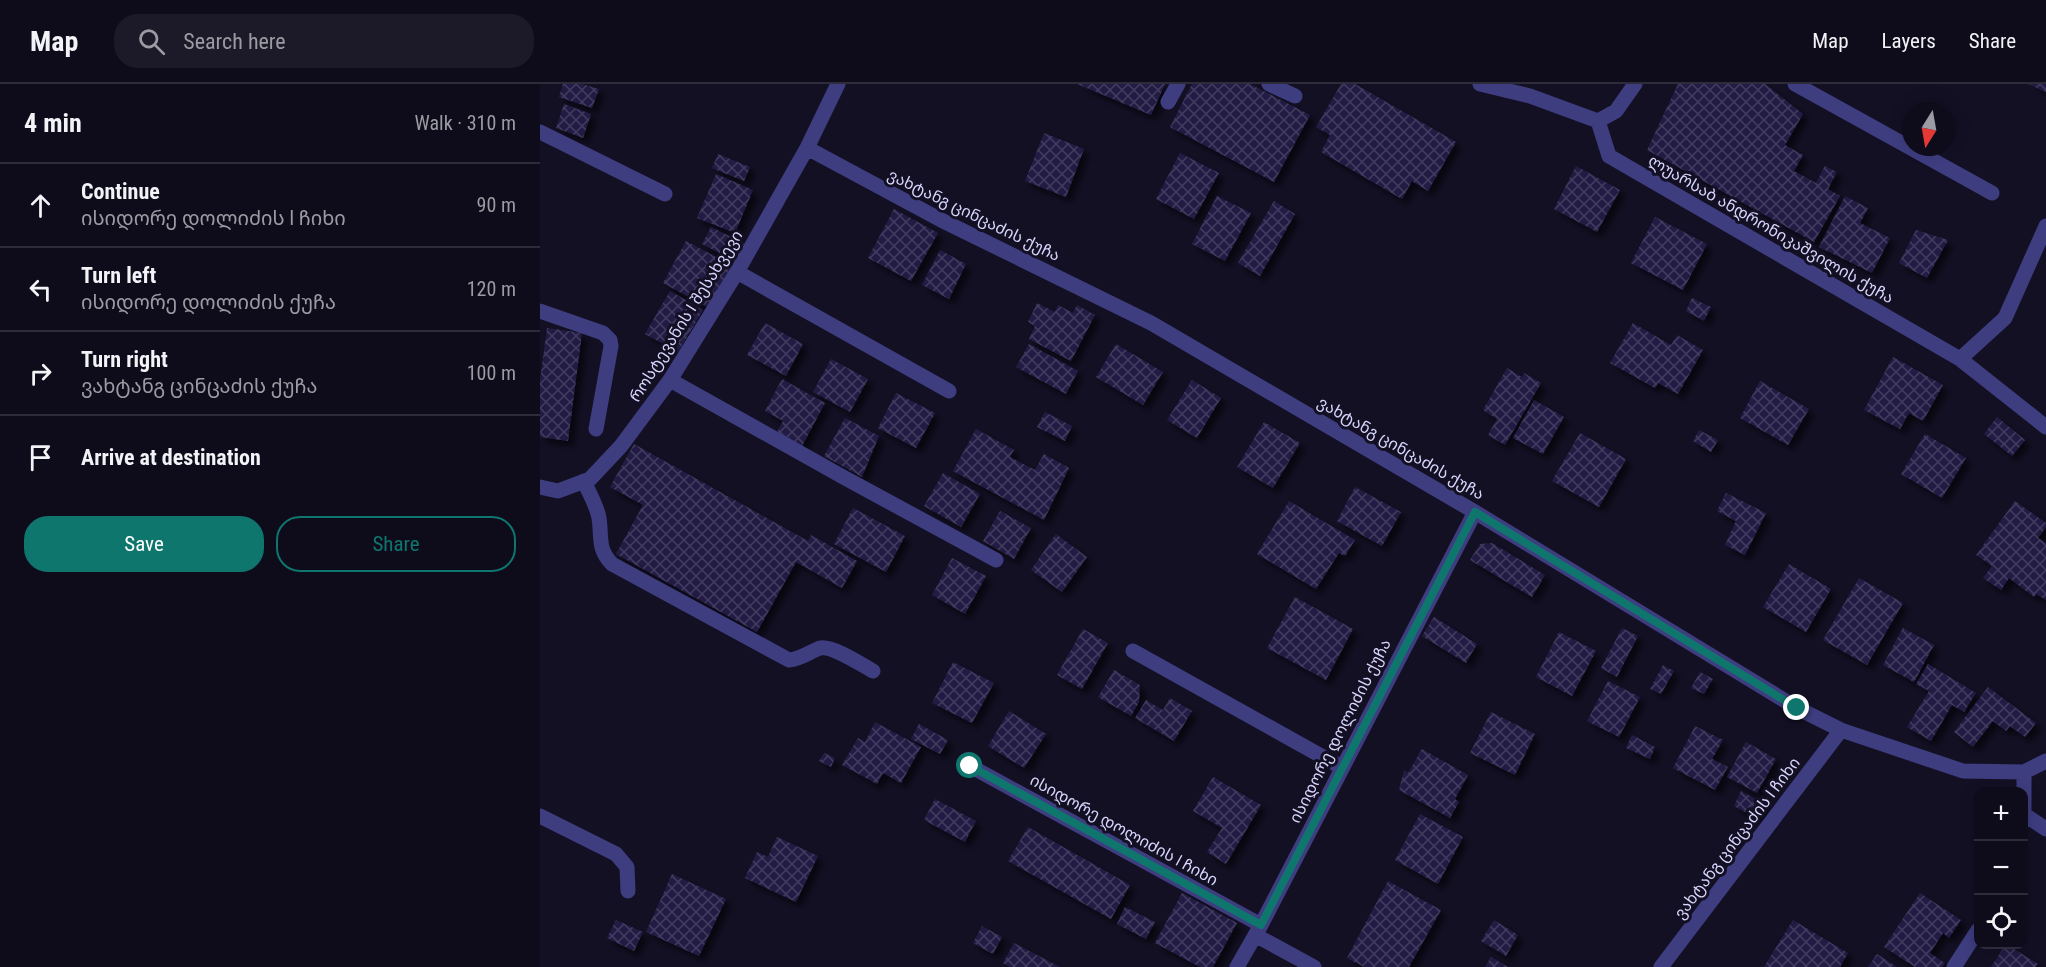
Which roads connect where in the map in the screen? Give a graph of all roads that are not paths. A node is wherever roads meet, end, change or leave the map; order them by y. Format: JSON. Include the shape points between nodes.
{"nodes":[{"id":1,"x":838,"y":84,"type":"edge"},
{"id":2,"x":1178,"y":84,"type":"edge"},
{"id":3,"x":1269,"y":84,"type":"edge"},
{"id":4,"x":1480,"y":84,"type":"edge"},
{"id":5,"x":1635,"y":84,"type":"edge"},
{"id":6,"x":1795,"y":84,"type":"edge"},
{"id":7,"x":1532,"y":90,"type":"edge"},
{"id":8,"x":1295,"y":96,"type":"dead end"},
{"id":9,"x":1168,"y":102,"type":"dead end"},
{"id":10,"x":1598,"y":121,"type":"junction"},
{"id":11,"x":540,"y":132,"type":"edge"},
{"id":12,"x":807,"y":148,"type":"junction"},
{"id":13,"x":1992,"y":193,"type":"dead end"},
{"id":14,"x":665,"y":194,"type":"dead end"},
{"id":15,"x":2046,"y":226,"type":"edge"},
{"id":16,"x":737,"y":272,"type":"junction"},
{"id":17,"x":540,"y":311,"type":"edge"},
{"id":18,"x":1960,"y":359,"type":"junction"},
{"id":19,"x":670,"y":380,"type":"junction"},
{"id":20,"x":949,"y":391,"type":"dead end"},
{"id":21,"x":2046,"y":427,"type":"edge"},
{"id":22,"x":596,"y":429,"type":"dead end"},
{"id":23,"x":584,"y":481,"type":"junction"},
{"id":24,"x":540,"y":487,"type":"edge"},
{"id":25,"x":1475,"y":512,"type":"junction"},
{"id":26,"x":996,"y":560,"type":"dead end"},
{"id":27,"x":1133,"y":651,"type":"dead end"},
{"id":28,"x":873,"y":671,"type":"dead end"},
{"id":29,"x":1841,"y":730,"type":"junction"},
{"id":30,"x":2046,"y":761,"type":"edge"},
{"id":31,"x":970,"y":766,"type":"dead end"},
{"id":32,"x":1341,"y":767,"type":"junction"},
{"id":33,"x":2024,"y":772,"type":"junction"},
{"id":34,"x":2024,"y":787,"type":"edge"},
{"id":35,"x":540,"y":816,"type":"edge"},
{"id":36,"x":2028,"y":820,"type":"edge"},
{"id":37,"x":2046,"y":829,"type":"edge"},
{"id":38,"x":628,"y":891,"type":"dead end"},
{"id":39,"x":1258,"y":930,"type":"junction"},
{"id":40,"x":1974,"y":936,"type":"edge"},
{"id":41,"x":1237,"y":967,"type":"edge"},
{"id":42,"x":1314,"y":967,"type":"edge"},
{"id":43,"x":1661,"y":967,"type":"edge"},
{"id":44,"x":1954,"y":967,"type":"edge"}],
"edges":[{"from":1,"to":12,"type":"street"},
{"from":2,"to":9,"type":"street"},
{"from":3,"to":8,"type":"street"},
{"from":4,"to":7,"type":"street"},
{"from":5,"to":10,"type":"street","via":[[1616,111]]},
{"from":6,"to":13,"type":"street"},
{"from":7,"to":10,"type":"street"},
{"from":10,"to":18,"type":"street","name":"ლუარსაბ ანდრონიკაშვილის ქუჩა","via":[[1609,156]]},
{"from":11,"to":14,"type":"street"},
{"from":12,"to":16,"type":"street","name":"როსტევანის I შესახვევი"},
{"from":12,"to":25,"type":"street","name":"ვახტანგ ცინცაძის ქუჩა","via":[[941,220],[1150,323]]},
{"from":15,"to":18,"type":"street","via":[[2005,318]]},
{"from":16,"to":19,"type":"street","name":"როსტევანის I შესახვევი"},
{"from":16,"to":20,"type":"street"},
{"from":17,"to":22,"type":"street","via":[[603,333],[610,340]]},
{"from":18,"to":21,"type":"street","name":"ლუარსაბ ანდრონიკაშვილის ქუჩა"},
{"from":19,"to":23,"type":"street","name":"როსტევანის I შესახვევი","via":[[621,446]]},
{"from":19,"to":26,"type":"street"},
{"from":23,"to":24,"type":"street","name":"როსტევანის I შესახვევი","via":[[558,491]]},
{"from":23,"to":28,"type":"street","via":[[599,516],[604,556],[612,564],[789,660],[823,647]]},
{"from":25,"to":29,"type":"street","name":"ვახტანგ ცინცაძის ქუჩა","via":[[1787,702]]},
{"from":25,"to":32,"type":"street","name":"ისიდორე დოლიძის ქუჩა"},
{"from":27,"to":32,"type":"street"},
{"from":29,"to":33,"type":"street","name":"ვახტანგ ცინცაძის ქუჩა","via":[[1963,771]]},
{"from":29,"to":43,"type":"street","name":"ვახტანგ ცინცაძის I ჩიხი"},
{"from":30,"to":33,"type":"street","name":"ვახტანგ ცინცაძის ქუჩა"},
{"from":31,"to":39,"type":"street","name":"ისიდორე დოლიძის I ჩიხი"},
{"from":32,"to":39,"type":"street","name":"ისიდორე დოლიძის ქუჩა"},
{"from":33,"to":34,"type":"street"},
{"from":35,"to":38,"type":"street","via":[[616,854],[627,867]]},
{"from":36,"to":37,"type":"street"},
{"from":39,"to":41,"type":"street","name":"ისიდორე დოლიძის ქუჩა"},
{"from":39,"to":42,"type":"street","name":"ისიდორე დოლიძის I ჩიხი"},
{"from":40,"to":44,"type":"street"}]}
